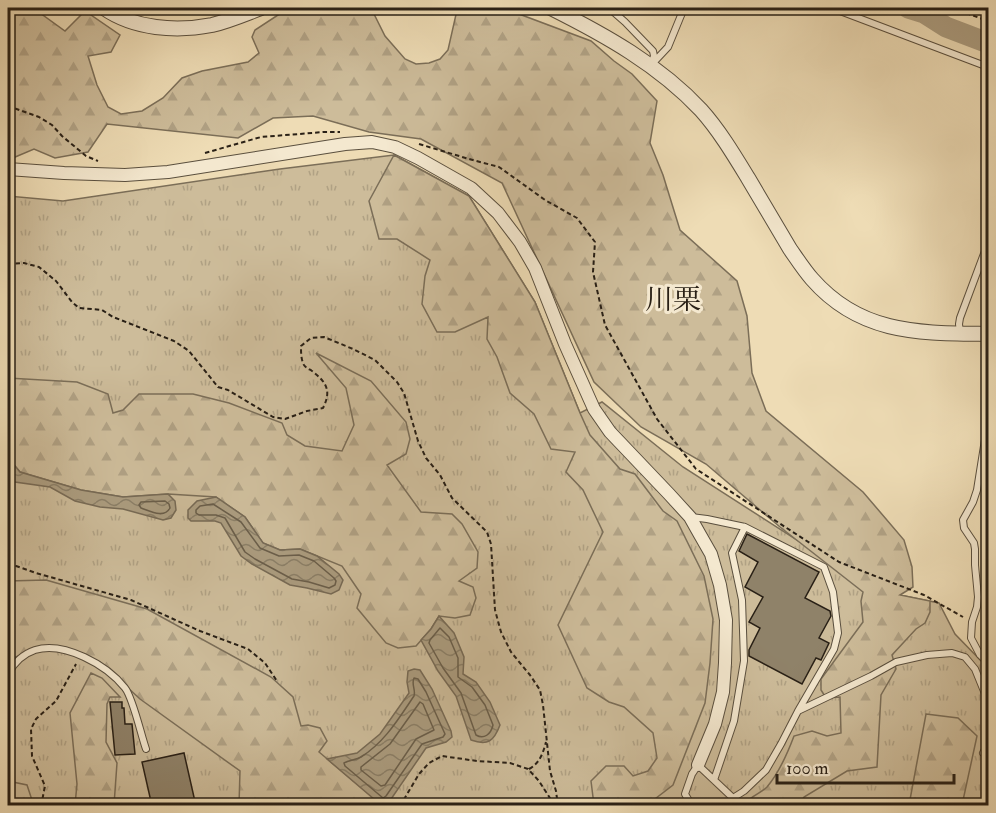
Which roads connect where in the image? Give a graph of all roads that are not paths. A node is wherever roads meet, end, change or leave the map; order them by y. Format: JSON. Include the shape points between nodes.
{"nodes":[{"id":1,"x":104,"y":8,"type":"edge"},
{"id":2,"x":261,"y":8,"type":"edge"},
{"id":3,"x":551,"y":8,"type":"edge"},
{"id":4,"x":609,"y":8,"type":"edge"},
{"id":5,"x":684,"y":8,"type":"edge"},
{"id":6,"x":832,"y":8,"type":"edge"},
{"id":7,"x":651,"y":66,"type":"junction"},
{"id":8,"x":988,"y":67,"type":"edge"},
{"id":9,"x":8,"y":169,"type":"edge"},
{"id":10,"x":988,"y":243,"type":"edge"},
{"id":11,"x":960,"y":334,"type":"junction"},
{"id":12,"x":988,"y":334,"type":"edge"},
{"id":13,"x":988,"y":421,"type":"edge"},
{"id":14,"x":690,"y":517,"type":"junction"},
{"id":15,"x":745,"y":527,"type":"junction"},
{"id":16,"x":988,"y":663,"type":"edge"},
{"id":17,"x":8,"y":674,"type":"edge"},
{"id":18,"x":988,"y":700,"type":"edge"},
{"id":19,"x":798,"y":711,"type":"junction"},
{"id":20,"x":988,"y":744,"type":"edge"},
{"id":21,"x":146,"y":749,"type":"dead end"},
{"id":22,"x":983,"y":753,"type":"dead end"},
{"id":23,"x":698,"y":765,"type":"junction"},
{"id":24,"x":714,"y":780,"type":"junction"},
{"id":25,"x":732,"y":802,"type":"edge"},
{"id":26,"x":692,"y":806,"type":"edge"}],
"edges":[{"from":1,"to":2,"type":"street","via":[[136,23],[176,28],[213,24]]},
{"from":3,"to":7,"type":"street","via":[[591,27]]},
{"from":4,"to":7,"type":"lane","via":[[653,51]]},
{"from":5,"to":7,"type":"lane","via":[[668,47]]},
{"from":6,"to":8,"type":"lane"},
{"from":7,"to":11,"type":"street","via":[[712,124],[790,249],[826,293],[854,313],[885,326]]},
{"from":9,"to":14,"type":"street","via":[[125,175],[168,172],[372,142],[418,158],[471,188],[498,213],[520,242],[535,268],[594,410]]},
{"from":10,"to":11,"type":"lane","via":[[960,318]]},
{"from":11,"to":12,"type":"street"},
{"from":13,"to":16,"type":"lane","via":[[974,502],[963,520],[975,549],[978,597],[971,638]]},
{"from":14,"to":15,"type":"lane"},
{"from":14,"to":23,"type":"street","via":[[711,554],[726,620],[723,692]]},
{"from":15,"to":19,"type":"lane","via":[[824,567],[833,592],[838,633],[834,649]]},
{"from":15,"to":24,"type":"lane","via":[[732,553],[742,600],[744,661],[734,721]]},
{"from":17,"to":21,"type":"lane","via":[[20,658],[35,650],[67,650],[89,659],[126,689]]},
{"from":18,"to":19,"type":"lane","via":[[975,669],[965,657],[952,653],[896,662]]},
{"from":19,"to":25,"type":"lane","via":[[766,770]]},
{"from":20,"to":22,"type":"lane"},
{"from":23,"to":24,"type":"lane"},
{"from":23,"to":26,"type":"lane","via":[[685,794]]},
{"from":24,"to":25,"type":"lane"}]}
